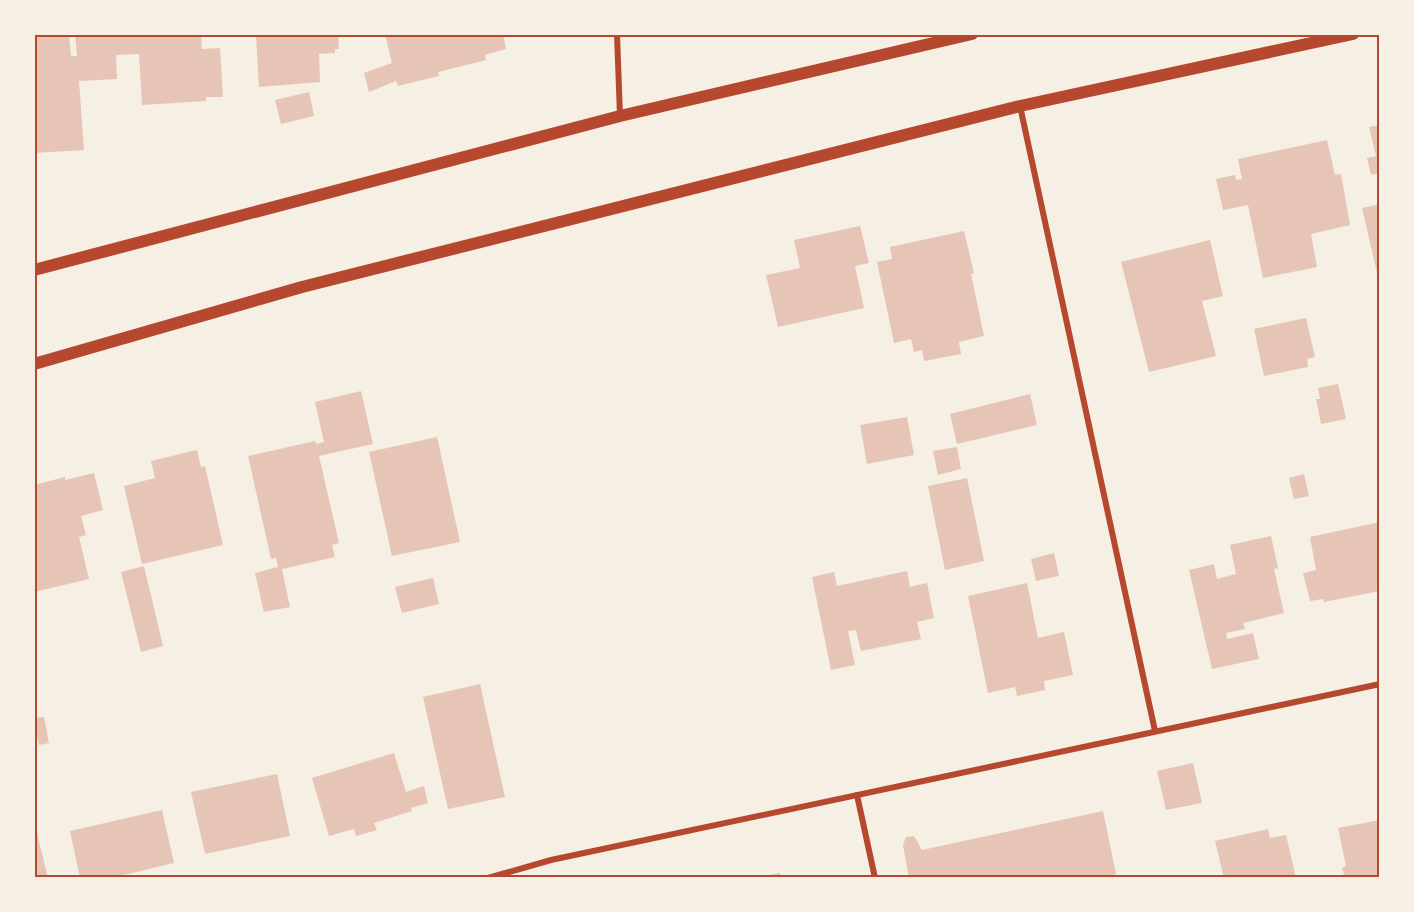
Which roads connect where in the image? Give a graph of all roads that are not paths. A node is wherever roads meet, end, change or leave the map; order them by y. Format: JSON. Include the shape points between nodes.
{"nodes":[{"id":1,"x":617,"y":34,"type":"edge"},
{"id":2,"x":972,"y":34,"type":"edge"},
{"id":3,"x":1353,"y":34,"type":"edge"},
{"id":4,"x":1020,"y":106,"type":"junction"},
{"id":5,"x":620,"y":116,"type":"junction"},
{"id":6,"x":34,"y":270,"type":"edge"},
{"id":7,"x":34,"y":364,"type":"edge"},
{"id":8,"x":1380,"y":684,"type":"edge"},
{"id":9,"x":1155,"y":731,"type":"junction"},
{"id":10,"x":857,"y":795,"type":"junction"},
{"id":11,"x":488,"y":878,"type":"edge"},
{"id":12,"x":875,"y":878,"type":"edge"}],
"edges":[{"from":1,"to":5,"type":"street"},
{"from":2,"to":5,"type":"main road"},
{"from":3,"to":4,"type":"main road"},
{"from":4,"to":7,"type":"main road","via":[[302,287]]},
{"from":4,"to":9,"type":"street"},
{"from":5,"to":6,"type":"main road"},
{"from":8,"to":9,"type":"street"},
{"from":9,"to":10,"type":"street"},
{"from":10,"to":11,"type":"street","via":[[551,860]]},
{"from":10,"to":12,"type":"street"}]}
